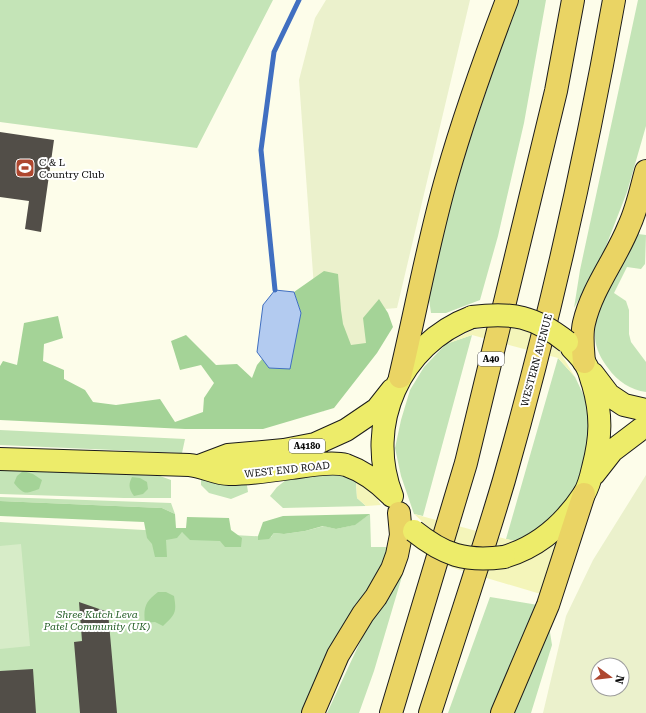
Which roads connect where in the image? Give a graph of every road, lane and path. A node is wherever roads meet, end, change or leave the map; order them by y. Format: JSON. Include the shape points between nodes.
{"nodes":[{"id":1,"x":506,"y":0,"type":"edge"},
{"id":2,"x":573,"y":0,"type":"edge"},
{"id":3,"x":614,"y":0,"type":"edge"},
{"id":4,"x":646,"y":171,"type":"edge"},
{"id":5,"x":586,"y":364,"type":"junction"},
{"id":6,"x":398,"y":381,"type":"junction"},
{"id":7,"x":646,"y":410,"type":"edge"},
{"id":8,"x":646,"y":428,"type":"edge"},
{"id":9,"x":0,"y":459,"type":"edge"},
{"id":10,"x":199,"y":466,"type":"junction"},
{"id":11,"x":588,"y":486,"type":"junction"},
{"id":12,"x":395,"y":504,"type":"junction"},
{"id":13,"x":313,"y":713,"type":"edge"},
{"id":14,"x":391,"y":713,"type":"edge"},
{"id":15,"x":430,"y":713,"type":"edge"},
{"id":16,"x":502,"y":713,"type":"edge"}],
"edges":[{"from":1,"to":6,"type":"highway","via":[[447,176],[420,280]]},
{"from":2,"to":14,"type":"highway","number":"A40","via":[[556,91],[466,463]]},
{"from":3,"to":15,"type":"highway","name":"WESTERN AVENUE","via":[[596,101],[540,347],[503,481]]},
{"from":4,"to":5,"type":"highway","via":[[630,225],[594,294],[584,323],[582,347]]},
{"from":5,"to":6,"type":"main road","name":"WEST END ROAD","bridge":true,"via":[[567,342],[535,322],[508,315],[472,318],[445,330],[418,353]]},
{"from":5,"to":7,"type":"main road","via":[[609,395],[624,405]]},
{"from":5,"to":11,"type":"main road","via":[[598,409],[600,430],[598,450]]},
{"from":6,"to":10,"type":"main road","name":"WEST END ROAD","number":"A4180","via":[[377,409],[346,430],[315,444],[228,456]]},
{"from":6,"to":12,"type":"main road","via":[[382,439],[386,477]]},
{"from":8,"to":11,"type":"main road","via":[[641,428],[612,451]]},
{"from":9,"to":10,"type":"main road","name":"WEST END ROAD","number":"A4180"},
{"from":10,"to":12,"type":"main road","name":"WEST END ROAD","number":"A4180","via":[[228,475],[319,464],[344,465],[369,476],[383,487]]},
{"from":11,"to":12,"type":"main road","name":"WEST END ROAD","bridge":true,"via":[[562,522],[534,545],[519,553],[486,559],[447,553],[414,531]]},
{"from":11,"to":16,"type":"highway","via":[[548,605]]},
{"from":12,"to":13,"type":"highway","via":[[401,535],[392,569],[338,655]]}]}
